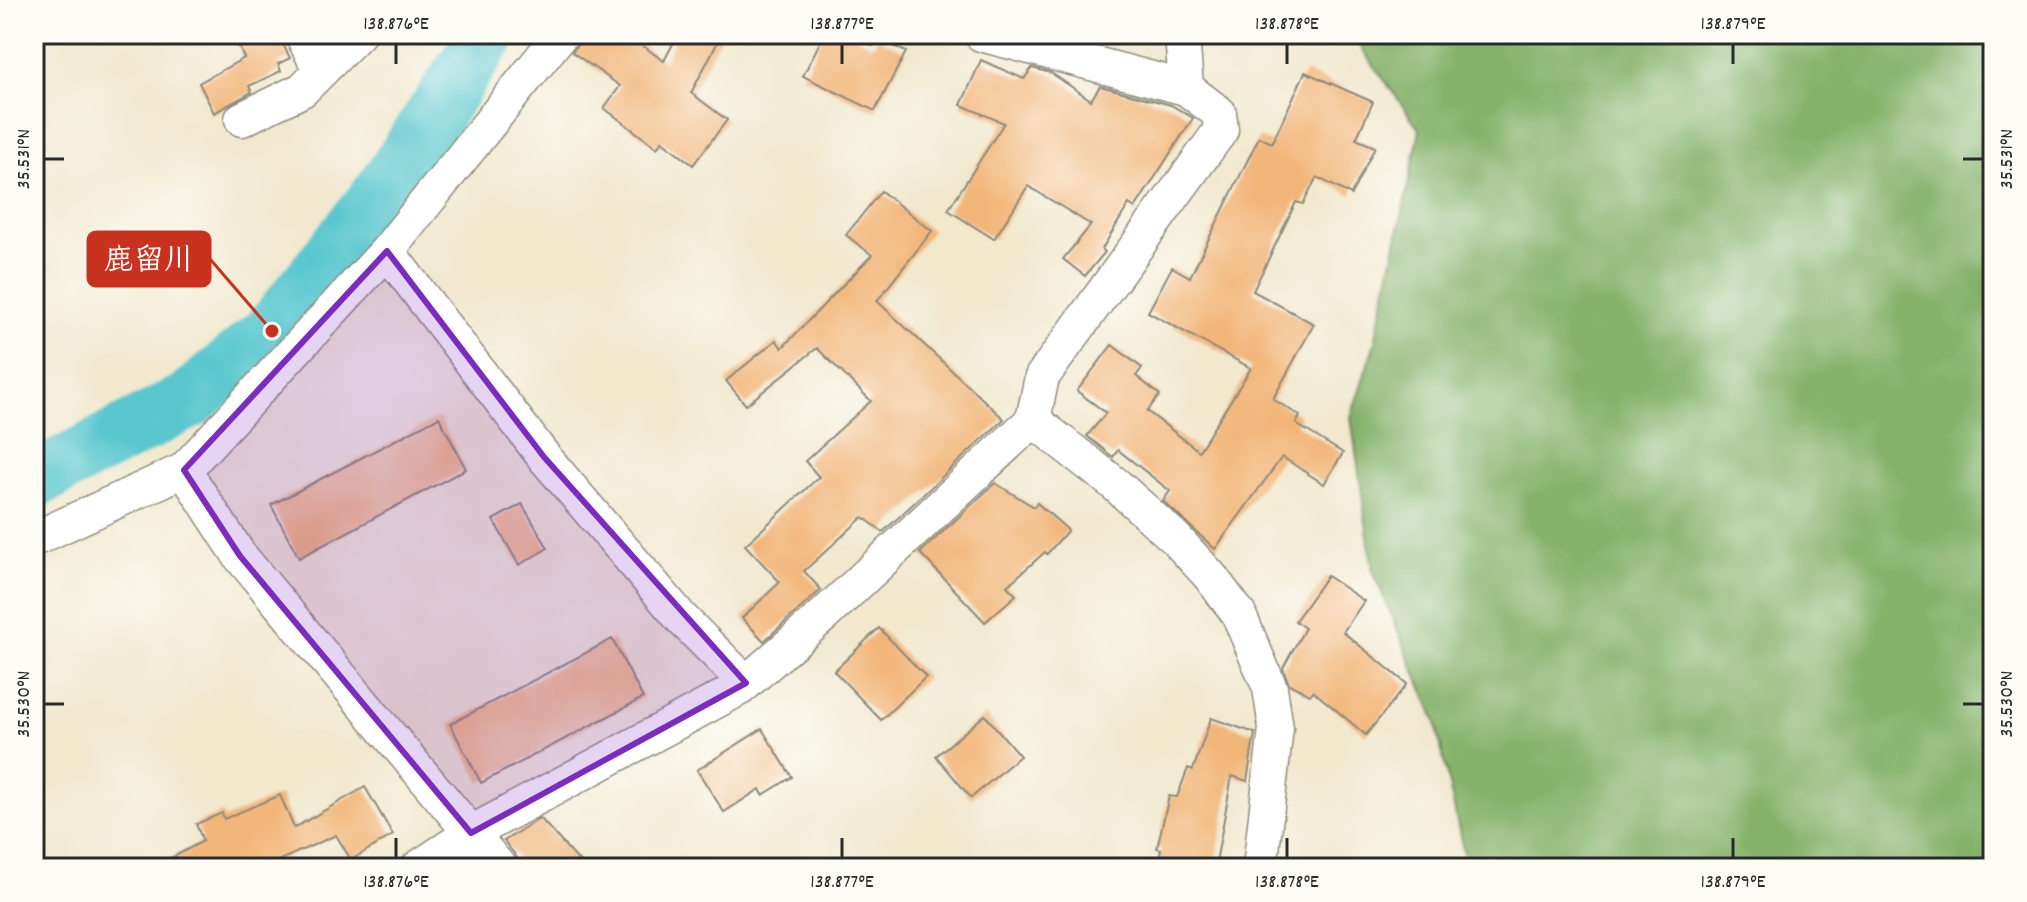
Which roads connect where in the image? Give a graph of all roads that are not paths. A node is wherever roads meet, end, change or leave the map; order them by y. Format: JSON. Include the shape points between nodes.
{"nodes":[{"id":1,"x":302,"y":34,"type":"edge"},
{"id":2,"x":358,"y":34,"type":"edge"},
{"id":3,"x":561,"y":34,"type":"edge"},
{"id":4,"x":981,"y":34,"type":"edge"},
{"id":5,"x":1182,"y":34,"type":"edge"},
{"id":6,"x":320,"y":70,"type":"junction"},
{"id":7,"x":1186,"y":88,"type":"junction"},
{"id":8,"x":242,"y":119,"type":"dead end"},
{"id":9,"x":387,"y":251,"type":"junction"},
{"id":10,"x":1033,"y":420,"type":"junction"},
{"id":11,"x":184,"y":470,"type":"junction"},
{"id":12,"x":34,"y":539,"type":"edge"},
{"id":13,"x":746,"y":683,"type":"junction"},
{"id":14,"x":471,"y":833,"type":"junction"},
{"id":15,"x":418,"y":868,"type":"edge"},
{"id":16,"x":500,"y":868,"type":"edge"},
{"id":17,"x":1260,"y":868,"type":"edge"}],
"edges":[{"from":1,"to":6,"type":"street"},
{"from":2,"to":6,"type":"street"},
{"from":3,"to":9,"type":"street"},
{"from":4,"to":7,"type":"street"},
{"from":5,"to":7,"type":"street"},
{"from":6,"to":8,"type":"street","via":[[302,90]]},
{"from":7,"to":10,"type":"street","via":[[1219,113],[1221,130],[1042,377]]},
{"from":9,"to":11,"type":"street"},
{"from":9,"to":13,"type":"street","via":[[544,457],[682,619]]},
{"from":10,"to":13,"type":"street"},
{"from":10,"to":17,"type":"street","via":[[1175,538],[1238,613],[1270,688],[1276,728]]},
{"from":11,"to":12,"type":"street"},
{"from":11,"to":14,"type":"street","via":[[240,556]]},
{"from":13,"to":14,"type":"street"},
{"from":14,"to":15,"type":"street"},
{"from":14,"to":16,"type":"street"}]}
